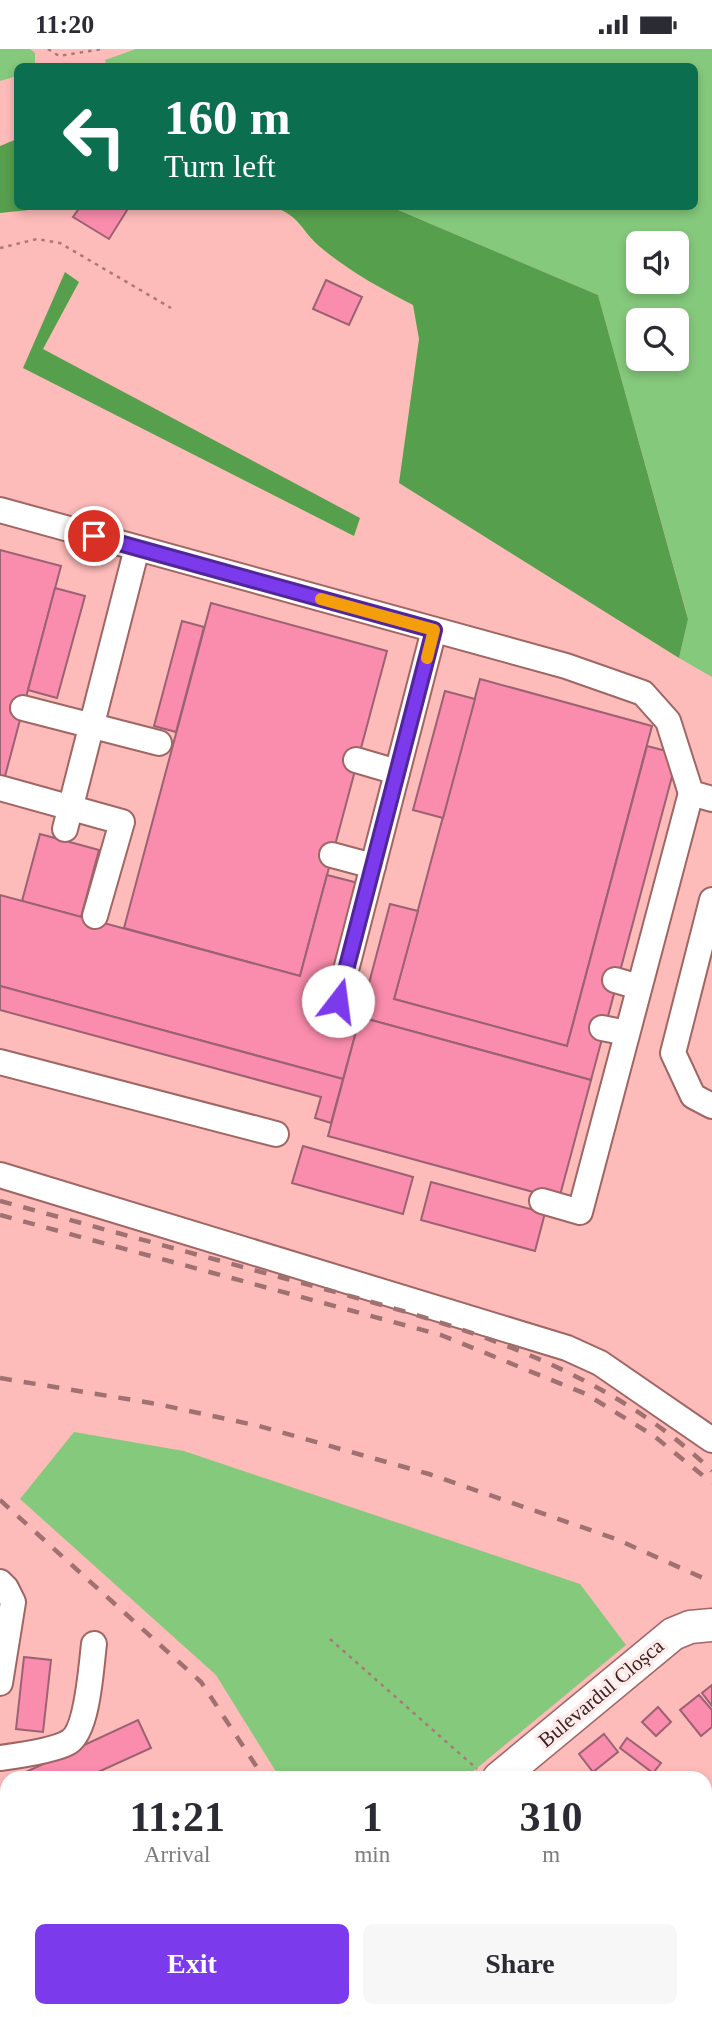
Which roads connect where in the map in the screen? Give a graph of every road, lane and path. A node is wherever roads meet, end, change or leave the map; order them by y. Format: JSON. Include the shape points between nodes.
{"nodes":[{"id":1,"x":48,"y":49,"type":"edge"},
{"id":2,"x":102,"y":49,"type":"edge"},
{"id":3,"x":0,"y":248,"type":"edge"},
{"id":4,"x":171,"y":308,"type":"dead end"},
{"id":5,"x":0,"y":510,"type":"edge"},
{"id":6,"x":137,"y":548,"type":"junction"},
{"id":7,"x":434,"y":630,"type":"junction"},
{"id":8,"x":23,"y":708,"type":"dead end"},
{"id":9,"x":91,"y":725,"type":"junction"},
{"id":10,"x":159,"y":743,"type":"dead end"},
{"id":11,"x":356,"y":760,"type":"dead end"},
{"id":12,"x":397,"y":772,"type":"junction"},
{"id":13,"x":0,"y":788,"type":"edge"},
{"id":14,"x":701,"y":796,"type":"edge"},
{"id":15,"x":67,"y":818,"type":"junction"},
{"id":16,"x":332,"y":855,"type":"dead end"},
{"id":17,"x":373,"y":866,"type":"junction"},
{"id":18,"x":712,"y":900,"type":"edge"},
{"id":19,"x":104,"y":908,"type":"dead end"},
{"id":20,"x":615,"y":980,"type":"dead end"},
{"id":21,"x":639,"y":987,"type":"junction"},
{"id":22,"x":338,"y":1001,"type":"dead end"},
{"id":23,"x":603,"y":1028,"type":"dead end"},
{"id":24,"x":627,"y":1033,"type":"junction"},
{"id":25,"x":0,"y":1062,"type":"edge"},
{"id":26,"x":712,"y":1106,"type":"edge"},
{"id":27,"x":276,"y":1134,"type":"dead end"},
{"id":28,"x":0,"y":1175,"type":"edge"},
{"id":29,"x":542,"y":1201,"type":"dead end"},
{"id":30,"x":712,"y":1440,"type":"edge"},
{"id":31,"x":0,"y":1582,"type":"edge"},
{"id":32,"x":712,"y":1625,"type":"edge"},
{"id":33,"x":330,"y":1639,"type":"dead end"},
{"id":34,"x":94,"y":1644,"type":"dead end"},
{"id":35,"x":0,"y":1682,"type":"edge"},
{"id":36,"x":0,"y":1758,"type":"edge"},
{"id":37,"x":484,"y":1771,"type":"edge"},
{"id":38,"x":494,"y":1771,"type":"edge"}],
"edges":[{"from":1,"to":2,"type":"path","via":[[59,56]]},
{"from":3,"to":4,"type":"path","via":[[37,239],[61,243]]},
{"from":5,"to":6,"type":"lane"},
{"from":6,"to":7,"type":"lane"},
{"from":6,"to":9,"type":"lane"},
{"from":7,"to":12,"type":"lane"},
{"from":7,"to":14,"type":"lane","via":[[566,666],[643,693],[668,721]]},
{"from":8,"to":9,"type":"lane"},
{"from":9,"to":10,"type":"lane"},
{"from":9,"to":15,"type":"lane"},
{"from":11,"to":12,"type":"lane"},
{"from":12,"to":17,"type":"lane"},
{"from":13,"to":15,"type":"lane"},
{"from":14,"to":21,"type":"lane","via":[[671,823],[646,916]]},
{"from":15,"to":19,"type":"lane","via":[[122,822]]},
{"from":16,"to":17,"type":"lane"},
{"from":17,"to":22,"type":"lane"},
{"from":18,"to":26,"type":"lane","via":[[673,1053],[693,1096]]},
{"from":20,"to":21,"type":"lane"},
{"from":21,"to":24,"type":"lane"},
{"from":23,"to":24,"type":"lane"},
{"from":24,"to":29,"type":"lane","via":[[599,1093],[580,1212]]},
{"from":25,"to":27,"type":"lane"},
{"from":28,"to":30,"type":"lane","via":[[566,1348],[600,1363]]},
{"from":31,"to":35,"type":"lane","via":[[13,1602]]},
{"from":32,"to":38,"type":"main road","name":"Bulevardul Cloșca","via":[[673,1634]]},
{"from":33,"to":37,"type":"path"},
{"from":34,"to":36,"type":"lane","via":[[81,1727],[69,1742]]}]}
